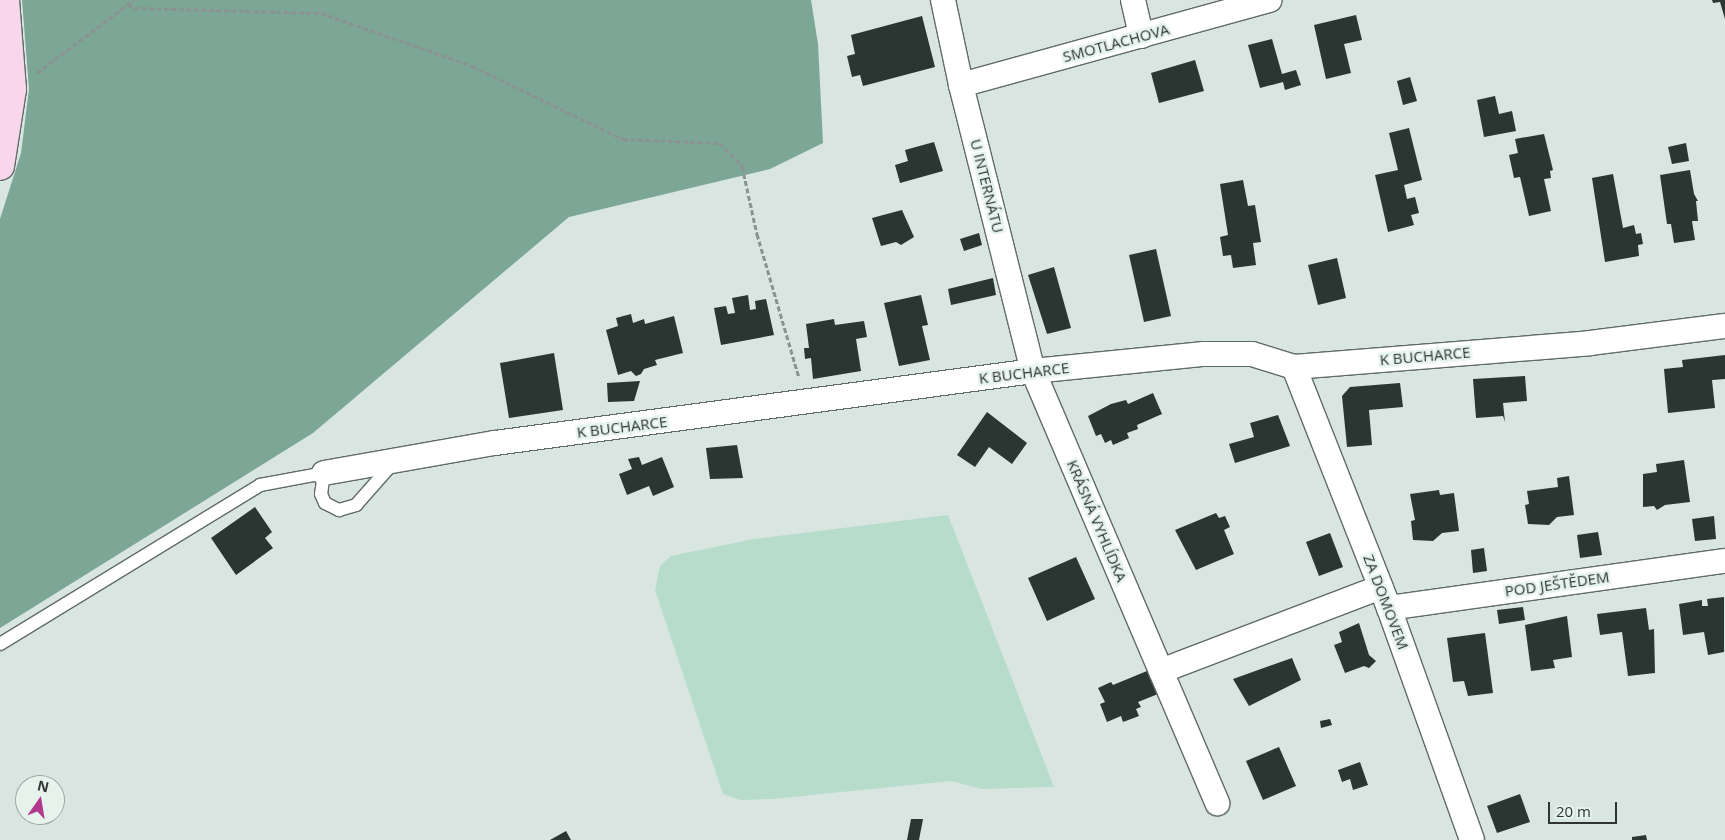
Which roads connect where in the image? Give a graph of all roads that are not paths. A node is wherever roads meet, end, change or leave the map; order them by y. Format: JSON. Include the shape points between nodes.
{"nodes":[{"id":1,"x":5,"y":0,"type":"edge"},
{"id":2,"x":943,"y":0,"type":"edge"},
{"id":3,"x":1133,"y":0,"type":"edge"},
{"id":4,"x":1270,"y":0,"type":"edge"},
{"id":5,"x":1141,"y":36,"type":"junction"},
{"id":6,"x":961,"y":85,"type":"junction"},
{"id":7,"x":0,"y":166,"type":"edge"},
{"id":8,"x":1725,"y":326,"type":"edge"},
{"id":9,"x":1294,"y":367,"type":"junction"},
{"id":10,"x":1033,"y":371,"type":"junction"},
{"id":11,"x":395,"y":461,"type":"junction"},
{"id":12,"x":324,"y":473,"type":"junction"},
{"id":13,"x":1725,"y":561,"type":"edge"},
{"id":14,"x":1385,"y":597,"type":"junction"},
{"id":15,"x":0,"y":644,"type":"edge"},
{"id":16,"x":1161,"y":671,"type":"junction"},
{"id":17,"x":1217,"y":802,"type":"dead end"},
{"id":18,"x":1472,"y":840,"type":"edge"}],
"edges":[{"from":1,"to":7,"type":"street","via":[[12,89]]},
{"from":2,"to":6,"type":"street","name":"U INTERNÁTU"},
{"from":3,"to":5,"type":"street"},
{"from":4,"to":5,"type":"street","name":"SMOTLACHOVA"},
{"from":5,"to":6,"type":"street","name":"SMOTLACHOVA"},
{"from":6,"to":10,"type":"street","name":"U INTERNÁTU"},
{"from":8,"to":9,"type":"street","name":"K BUCHARCE","via":[[1590,343]]},
{"from":9,"to":10,"type":"street","name":"K BUCHARCE","via":[[1252,354],[1204,354]]},
{"from":9,"to":14,"type":"street","name":"ZA DOMOVEM"},
{"from":10,"to":11,"type":"street","name":"K BUCHARCE","via":[[494,443]]},
{"from":10,"to":16,"type":"street","name":"KRÁSNÁ VYHLÍDKA"},
{"from":11,"to":12,"type":"street","name":"K BUCHARCE"},
{"from":11,"to":12,"type":"lane","via":[[356,505],[339,510],[325,503],[321,494]]},
{"from":12,"to":15,"type":"lane","via":[[260,485]]},
{"from":13,"to":14,"type":"street","name":"POD JEŠTĚDEM"},
{"from":14,"to":16,"type":"street"},
{"from":14,"to":18,"type":"street","name":"ZA DOMOVEM"},
{"from":16,"to":17,"type":"street","name":"KRÁSNÁ VYHLÍDKA"}]}
